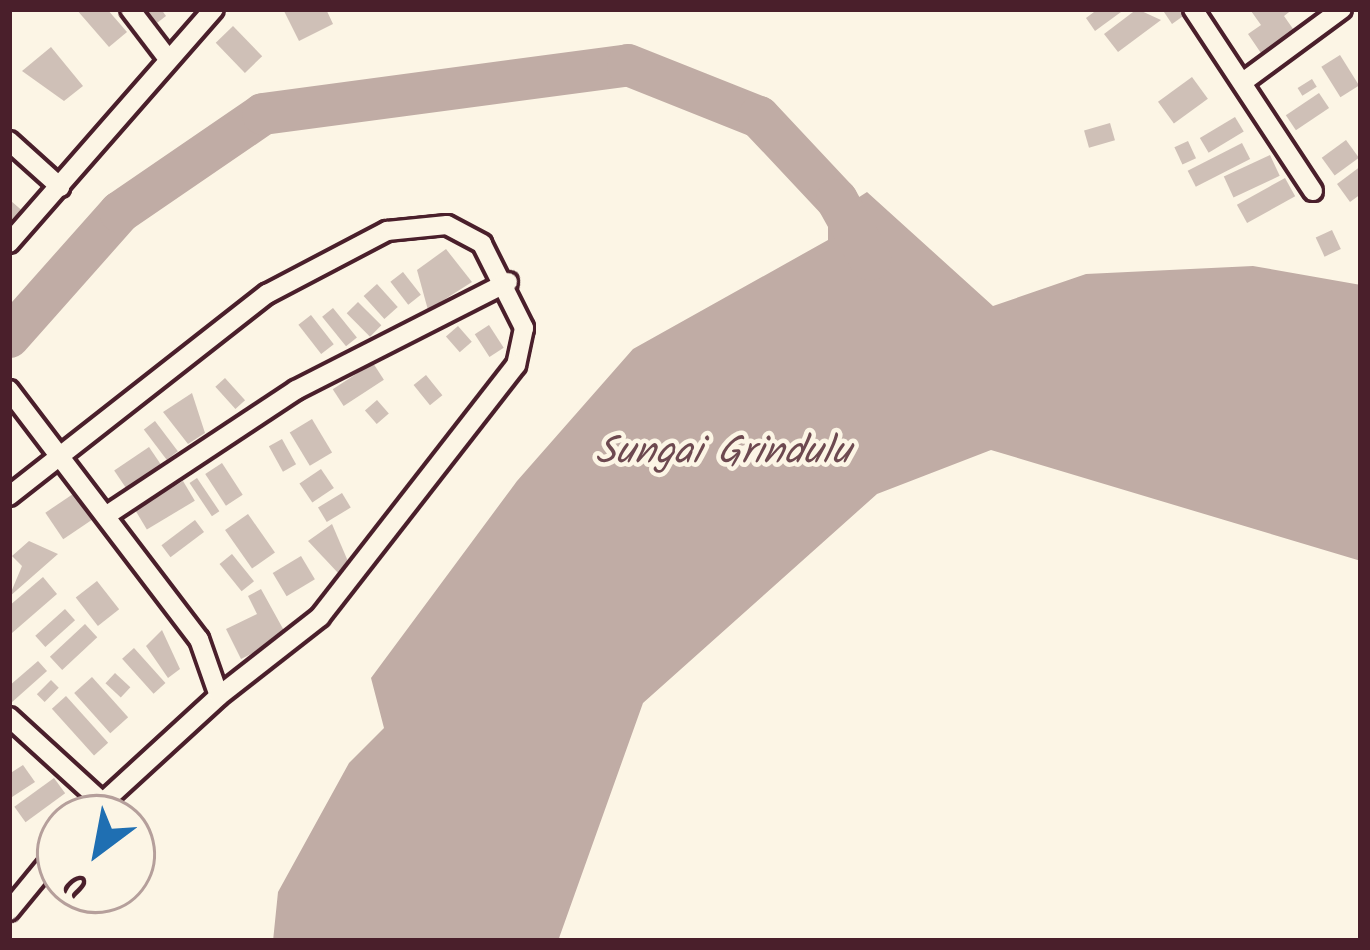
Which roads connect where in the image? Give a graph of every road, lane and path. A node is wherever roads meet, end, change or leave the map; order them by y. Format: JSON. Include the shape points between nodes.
{"nodes":[{"id":1,"x":130,"y":9,"type":"edge"},
{"id":2,"x":214,"y":9,"type":"edge"},
{"id":3,"x":1193,"y":9,"type":"edge"},
{"id":4,"x":1342,"y":9,"type":"edge"},
{"id":5,"x":166,"y":55,"type":"junction"},
{"id":6,"x":1247,"y":80,"type":"junction"},
{"id":7,"x":9,"y":141,"type":"edge"},
{"id":8,"x":60,"y":187,"type":"junction"},
{"id":9,"x":1312,"y":191,"type":"dead end"},
{"id":10,"x":9,"y":243,"type":"edge"},
{"id":11,"x":508,"y":282,"type":"junction"},
{"id":12,"x":10,"y":391,"type":"edge"},
{"id":13,"x":61,"y":456,"type":"junction"},
{"id":14,"x":9,"y":496,"type":"edge"},
{"id":15,"x":107,"y":515,"type":"junction"},
{"id":16,"x":219,"y":696,"type":"junction"},
{"id":17,"x":9,"y":717,"type":"edge"},
{"id":18,"x":93,"y":794,"type":"edge"},
{"id":19,"x":107,"y":794,"type":"edge"},
{"id":20,"x":36,"y":878,"type":"edge"},
{"id":21,"x":9,"y":910,"type":"edge"}],
"edges":[{"from":1,"to":5,"type":"street"},
{"from":2,"to":5,"type":"street"},
{"from":3,"to":6,"type":"street"},
{"from":4,"to":6,"type":"street"},
{"from":5,"to":8,"type":"street"},
{"from":6,"to":9,"type":"street"},
{"from":7,"to":8,"type":"street"},
{"from":8,"to":10,"type":"street"},
{"from":11,"to":13,"type":"street","via":[[482,244],[447,225],[387,231],[267,294]]},
{"from":11,"to":15,"type":"street","via":[[296,390]]},
{"from":11,"to":16,"type":"street","via":[[524,328],[516,365],[448,463],[320,617]]},
{"from":12,"to":13,"type":"street"},
{"from":13,"to":14,"type":"street"},
{"from":13,"to":15,"type":"street"},
{"from":15,"to":16,"type":"street","via":[[199,639]]},
{"from":16,"to":19,"type":"street"},
{"from":17,"to":18,"type":"street"},
{"from":20,"to":21,"type":"street"}]}
